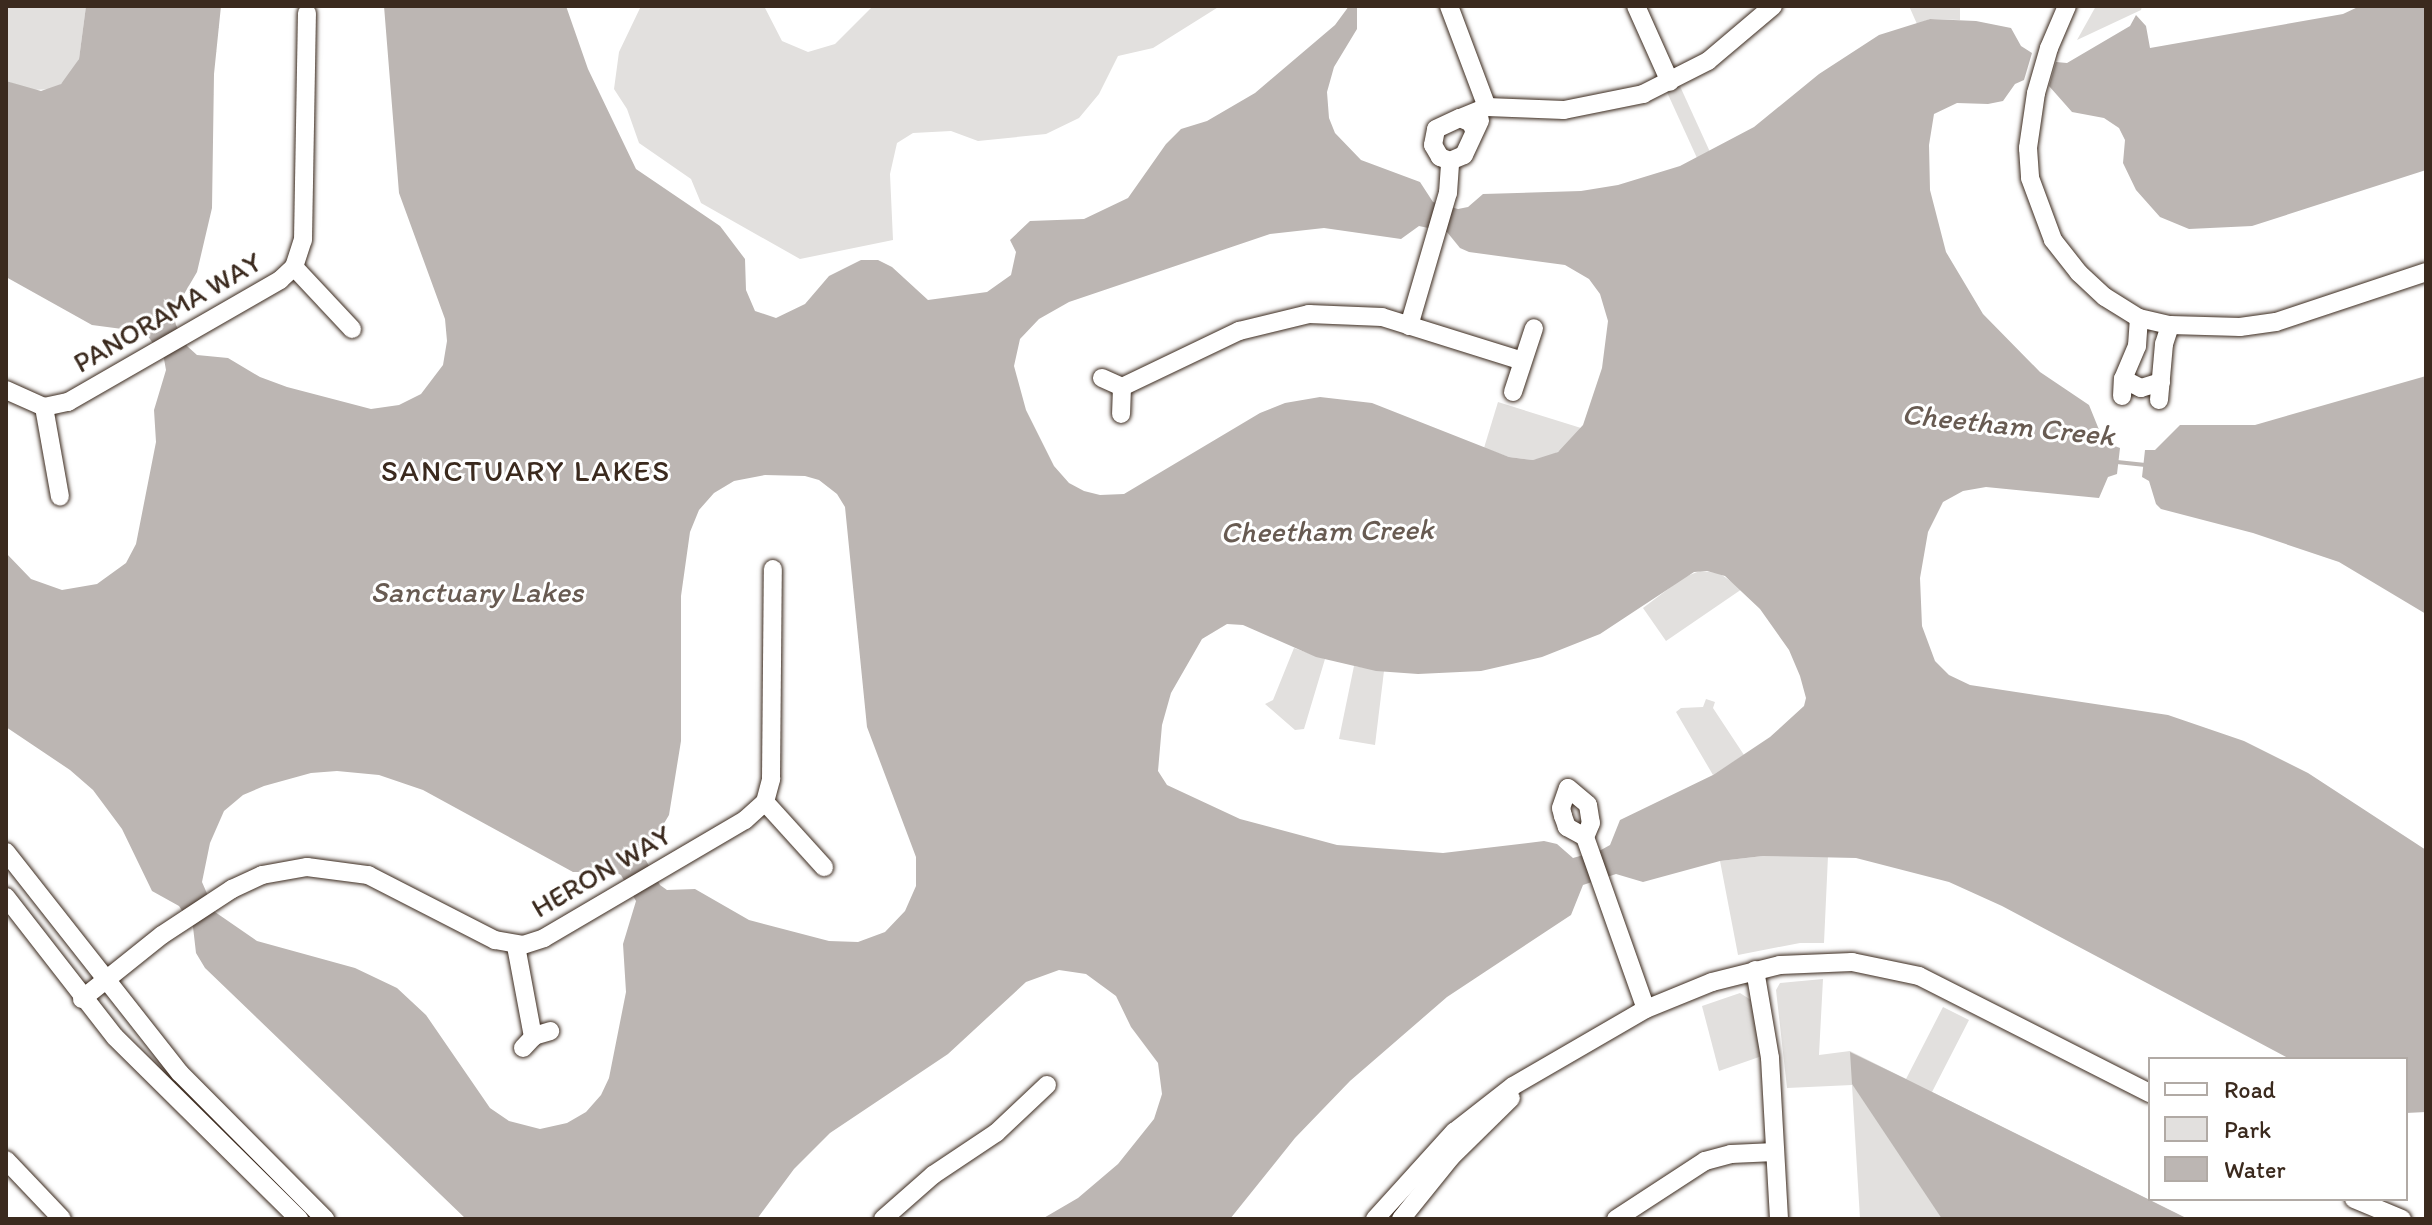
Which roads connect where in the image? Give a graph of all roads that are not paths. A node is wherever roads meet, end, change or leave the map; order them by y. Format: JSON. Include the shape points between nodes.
{"nodes":[{"id":1,"x":1449,"y":6,"type":"edge"},
{"id":2,"x":1636,"y":6,"type":"edge"},
{"id":3,"x":1773,"y":6,"type":"edge"},
{"id":4,"x":2071,"y":10,"type":"edge"},
{"id":5,"x":307,"y":13,"type":"dead end"},
{"id":6,"x":1670,"y":82,"type":"junction"},
{"id":7,"x":1487,"y":107,"type":"junction"},
{"id":8,"x":1467,"y":124,"type":"junction"},
{"id":9,"x":1450,"y":161,"type":"junction"},
{"id":10,"x":294,"y":267,"type":"junction"},
{"id":11,"x":2426,"y":272,"type":"edge"},
{"id":12,"x":2139,"y":318,"type":"junction"},
{"id":13,"x":2170,"y":325,"type":"junction"},
{"id":14,"x":1409,"y":326,"type":"junction"},
{"id":15,"x":1534,"y":328,"type":"dead end"},
{"id":16,"x":352,"y":329,"type":"dead end"},
{"id":17,"x":1522,"y":361,"type":"junction"},
{"id":18,"x":1102,"y":378,"type":"dead end"},
{"id":19,"x":1122,"y":387,"type":"junction"},
{"id":20,"x":6,"y":390,"type":"edge"},
{"id":21,"x":1513,"y":392,"type":"dead end"},
{"id":22,"x":44,"y":407,"type":"junction"},
{"id":23,"x":1121,"y":414,"type":"dead end"},
{"id":24,"x":60,"y":497,"type":"dead end"},
{"id":25,"x":773,"y":569,"type":"dead end"},
{"id":26,"x":765,"y":802,"type":"junction"},
{"id":27,"x":1588,"y":845,"type":"dead end"},
{"id":28,"x":6,"y":852,"type":"edge"},
{"id":29,"x":824,"y":867,"type":"dead end"},
{"id":30,"x":39,"y":892,"type":"junction"},
{"id":31,"x":10,"y":909,"type":"edge"},
{"id":32,"x":516,"y":946,"type":"junction"},
{"id":33,"x":1755,"y":970,"type":"junction"},
{"id":34,"x":104,"y":980,"type":"junction"},
{"id":35,"x":82,"y":999,"type":"junction"},
{"id":36,"x":1646,"y":1009,"type":"junction"},
{"id":37,"x":535,"y":1039,"type":"dead end"},
{"id":38,"x":1542,"y":1069,"type":"junction"},
{"id":39,"x":1047,"y":1085,"type":"dead end"},
{"id":40,"x":2148,"y":1092,"type":"edge"},
{"id":41,"x":1775,"y":1152,"type":"junction"},
{"id":42,"x":6,"y":1160,"type":"edge"},
{"id":43,"x":2359,"y":1201,"type":"edge"},
{"id":44,"x":62,"y":1219,"type":"edge"},
{"id":45,"x":299,"y":1219,"type":"edge"},
{"id":46,"x":325,"y":1219,"type":"edge"},
{"id":47,"x":883,"y":1219,"type":"edge"},
{"id":48,"x":1375,"y":1219,"type":"edge"},
{"id":49,"x":1401,"y":1219,"type":"edge"},
{"id":50,"x":1616,"y":1219,"type":"edge"},
{"id":51,"x":1779,"y":1219,"type":"edge"},
{"id":52,"x":2402,"y":1219,"type":"edge"}],
"edges":[{"from":1,"to":7,"type":"street"},
{"from":2,"to":6,"type":"street"},
{"from":3,"to":6,"type":"street","via":[[1719,53]]},
{"from":4,"to":12,"type":"street","via":[[2049,48],[2036,93],[2028,162],[2041,216],[2053,240],[2105,297]]},
{"from":5,"to":10,"type":"street","name":"PANORAMA WAY","via":[[303,240]]},
{"from":6,"to":7,"type":"street","via":[[1593,107]]},
{"from":7,"to":8,"type":"street"},
{"from":8,"to":9,"type":"street","via":[[1464,155]]},
{"from":8,"to":9,"type":"street","via":[[1436,129],[1432,137],[1437,152]]},
{"from":9,"to":14,"type":"street","via":[[1448,193]]},
{"from":10,"to":16,"type":"street"},
{"from":10,"to":22,"type":"street","name":"PANORAMA WAY","via":[[68,402]]},
{"from":11,"to":13,"type":"street","via":[[2276,322],[2208,328]]},
{"from":12,"to":13,"type":"street"},
{"from":12,"to":13,"type":"street","via":[[2137,346],[2123,388],[2160,391]]},
{"from":14,"to":17,"type":"street"},
{"from":14,"to":19,"type":"street","via":[[1349,313],[1273,320]]},
{"from":15,"to":17,"type":"street"},
{"from":17,"to":21,"type":"street"},
{"from":18,"to":19,"type":"street"},
{"from":19,"to":23,"type":"street"},
{"from":20,"to":22,"type":"street"},
{"from":22,"to":24,"type":"street"},
{"from":25,"to":26,"type":"street","via":[[771,779]]},
{"from":26,"to":29,"type":"street"},
{"from":26,"to":32,"type":"street","name":"HERON WAY","via":[[745,820],[544,938]]},
{"from":27,"to":36,"type":"street"},
{"from":28,"to":30,"type":"street"},
{"from":30,"to":31,"type":"street"},
{"from":30,"to":34,"type":"street"},
{"from":31,"to":35,"type":"street"},
{"from":32,"to":34,"type":"street","name":"HERON WAY","via":[[381,880],[336,868],[307,867],[270,873],[210,903]]},
{"from":32,"to":37,"type":"street"},
{"from":33,"to":36,"type":"street"},
{"from":33,"to":40,"type":"street","via":[[1833,961],[1902,971],[1958,993]]},
{"from":33,"to":41,"type":"street","via":[[1769,1048]]},
{"from":34,"to":35,"type":"street","name":"HERON WAY"},
{"from":34,"to":46,"type":"street","via":[[201,1096]]},
{"from":35,"to":45,"type":"street"},
{"from":36,"to":38,"type":"street"},
{"from":38,"to":48,"type":"street","via":[[1454,1132]]},
{"from":38,"to":49,"type":"street","via":[[1460,1147]]},
{"from":39,"to":47,"type":"street","via":[[996,1133],[933,1175]]},
{"from":41,"to":50,"type":"street","via":[[1705,1161]]},
{"from":41,"to":51,"type":"street"},
{"from":42,"to":44,"type":"street"},
{"from":43,"to":52,"type":"street"}]}
